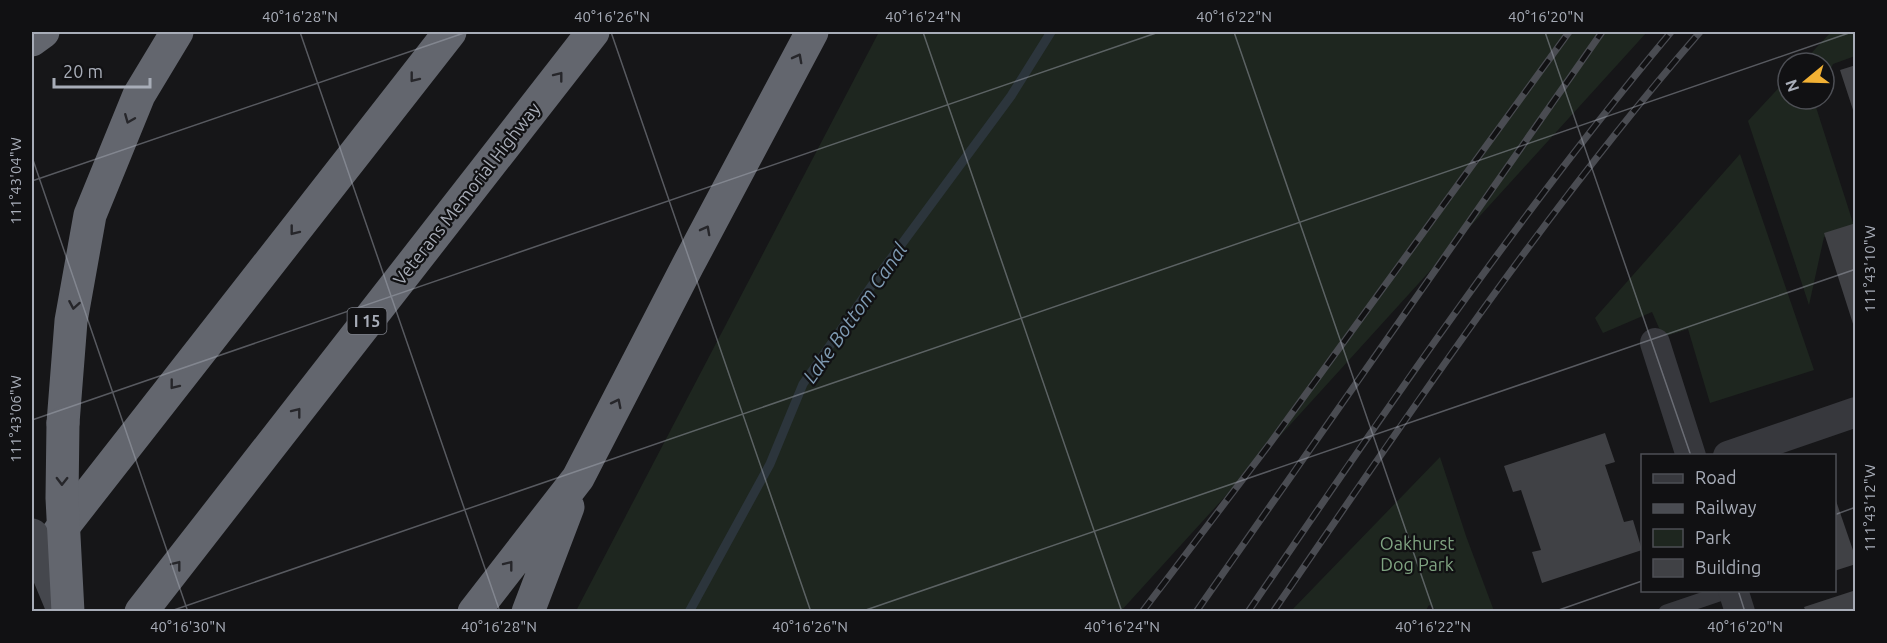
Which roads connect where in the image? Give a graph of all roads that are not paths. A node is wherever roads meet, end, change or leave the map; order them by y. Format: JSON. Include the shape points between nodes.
{"nodes":[{"id":1,"x":43,"y":32,"type":"edge"},
{"id":2,"x":177,"y":32,"type":"edge"},
{"id":3,"x":450,"y":32,"type":"edge"},
{"id":4,"x":593,"y":32,"type":"edge"},
{"id":5,"x":812,"y":32,"type":"edge"},
{"id":6,"x":32,"y":40,"type":"edge"},
{"id":7,"x":1655,"y":343,"type":"dead end"},
{"id":8,"x":1856,"y":412,"type":"edge"},
{"id":9,"x":1690,"y":454,"type":"edge"},
{"id":10,"x":1734,"y":454,"type":"edge"},
{"id":11,"x":578,"y":478,"type":"junction"},
{"id":12,"x":32,"y":535,"type":"edge"},
{"id":13,"x":32,"y":568,"type":"edge"},
{"id":14,"x":1729,"y":592,"type":"edge"},
{"id":15,"x":1732,"y":592,"type":"edge"},
{"id":16,"x":66,"y":612,"type":"edge"},
{"id":17,"x":141,"y":612,"type":"edge"},
{"id":18,"x":474,"y":612,"type":"edge"},
{"id":19,"x":528,"y":612,"type":"edge"},
{"id":20,"x":1666,"y":612,"type":"edge"},
{"id":21,"x":1740,"y":612,"type":"edge"}],
"edges":[{"from":1,"to":6,"type":"highway"},
{"from":2,"to":16,"type":"highway","one_way":true,"bridge":true,"via":[[139,95],[90,215],[71,321],[63,423]]},
{"from":3,"to":13,"type":"highway","one_way":true},
{"from":17,"to":4,"type":"highway","name":"Veterans Memorial Highway","number":"I 15","one_way":true},
{"from":11,"to":5,"type":"highway","one_way":true},
{"from":7,"to":9,"type":"street"},
{"from":8,"to":10,"type":"street"},
{"from":18,"to":11,"type":"highway","one_way":true},
{"from":11,"to":19,"type":"highway"},
{"from":12,"to":16,"type":"main road","bridge":true},
{"from":14,"to":20,"type":"lane"},
{"from":15,"to":21,"type":"street"}]}
